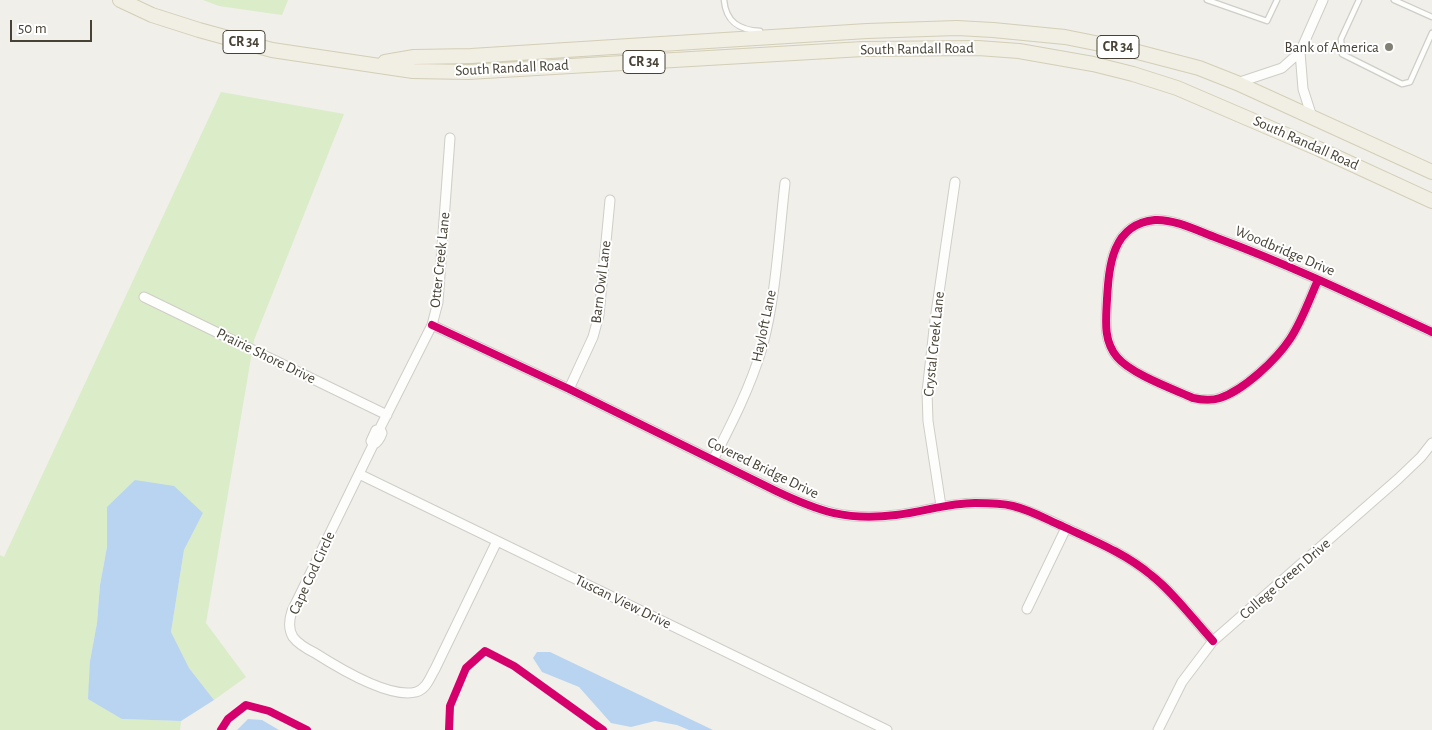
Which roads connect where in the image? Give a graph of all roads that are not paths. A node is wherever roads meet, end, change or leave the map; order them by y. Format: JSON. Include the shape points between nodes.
{"nodes":[{"id":1,"x":120,"y":0,"type":"edge"},
{"id":2,"x":724,"y":0,"type":"edge"},
{"id":3,"x":1207,"y":0,"type":"edge"},
{"id":4,"x":1277,"y":0,"type":"edge"},
{"id":5,"x":1323,"y":0,"type":"edge"},
{"id":6,"x":1359,"y":0,"type":"edge"},
{"id":7,"x":1394,"y":0,"type":"edge"},
{"id":8,"x":1432,"y":17,"type":"edge"},
{"id":9,"x":1432,"y":33,"type":"edge"},
{"id":10,"x":806,"y":34,"type":"junction"},
{"id":11,"x":1300,"y":52,"type":"junction"},
{"id":12,"x":374,"y":64,"type":"junction"},
{"id":13,"x":1237,"y":83,"type":"junction"},
{"id":14,"x":1312,"y":117,"type":"junction"},
{"id":15,"x":450,"y":138,"type":"dead end"},
{"id":16,"x":1432,"y":172,"type":"edge"},
{"id":17,"x":955,"y":182,"type":"dead end"},
{"id":18,"x":785,"y":183,"type":"dead end"},
{"id":19,"x":610,"y":200,"type":"dead end"},
{"id":20,"x":1432,"y":201,"type":"edge"},
{"id":21,"x":1318,"y":280,"type":"junction"},
{"id":22,"x":144,"y":296,"type":"dead end"},
{"id":23,"x":432,"y":325,"type":"junction"},
{"id":24,"x":1432,"y":332,"type":"edge"},
{"id":25,"x":569,"y":389,"type":"junction"},
{"id":26,"x":387,"y":415,"type":"junction"},
{"id":27,"x":1432,"y":443,"type":"edge"},
{"id":28,"x":714,"y":460,"type":"junction"},
{"id":29,"x":359,"y":474,"type":"junction"},
{"id":30,"x":941,"y":506,"type":"junction"},
{"id":31,"x":1066,"y":528,"type":"junction"},
{"id":32,"x":497,"y":541,"type":"junction"},
{"id":33,"x":1027,"y":610,"type":"dead end"},
{"id":34,"x":1213,"y":641,"type":"junction"},
{"id":35,"x":887,"y":730,"type":"edge"},
{"id":36,"x":1158,"y":730,"type":"edge"}],
"edges":[{"from":1,"to":12,"type":"main road","name":"South Randall Road","number":"CR 34","via":[[152,15],[272,50]]},
{"from":2,"to":10,"type":"lane","via":[[730,19],[739,26],[755,31]]},
{"from":3,"to":4,"type":"lane","via":[[1267,21]]},
{"from":5,"to":11,"type":"street"},
{"from":6,"to":9,"type":"lane","via":[[1341,39],[1342,54],[1402,84],[1410,82]]},
{"from":7,"to":8,"type":"lane"},
{"from":10,"to":12,"type":"main road","name":"South Randall Road","number":"CR 34","via":[[414,57]]},
{"from":10,"to":13,"type":"main road","name":"South Randall Road","number":"CR 34","via":[[957,28],[1065,37],[1199,68]]},
{"from":11,"to":13,"type":"street","via":[[1282,68]]},
{"from":11,"to":14,"type":"street","via":[[1303,89]]},
{"from":12,"to":20,"type":"main road","name":"South Randall Road","number":"CR 34","via":[[412,71],[468,72],[864,49],[1019,51],[1093,64],[1177,88]]},
{"from":13,"to":14,"type":"main road","name":"South Randall Road","number":"CR 34"},
{"from":14,"to":16,"type":"main road","name":"South Randall Road","number":"CR 34"},
{"from":15,"to":23,"type":"street","name":"Otter Creek Lane","via":[[438,302]]},
{"from":17,"to":30,"type":"street","name":"Crystal Creek Lane","via":[[927,392],[928,421]]},
{"from":18,"to":28,"type":"street","name":"Hayloft Lane","via":[[762,346],[744,400]]},
{"from":19,"to":25,"type":"street","name":"Barn Owl Lane","via":[[598,315],[593,337]]},
{"from":21,"to":21,"type":"street","name":"Woodbridge Drive","via":[[1299,323],[1278,353],[1234,392],[1218,399],[1193,398],[1130,367],[1118,358],[1106,335],[1108,274],[1115,248],[1125,235],[1150,221],[1174,223],[1244,247]]},
{"from":21,"to":24,"type":"street","name":"Woodbridge Drive"},
{"from":22,"to":26,"type":"street","name":"Prairie Shore Drive"},
{"from":23,"to":25,"type":"street","name":"Covered Bridge Drive"},
{"from":23,"to":26,"type":"street","name":"Otter Creek Lane"},
{"from":25,"to":28,"type":"street","name":"Covered Bridge Drive"},
{"from":26,"to":29,"type":"street","name":"Otter Creek Lane","via":[[373,435],[373,445]]},
{"from":27,"to":34,"type":"street","name":"College Green Drive","via":[[1398,480]]},
{"from":28,"to":30,"type":"street","name":"Covered Bridge Drive","via":[[827,513],[870,517]]},
{"from":29,"to":32,"type":"street","name":"Tuscan View Drive"},
{"from":29,"to":32,"type":"street","name":"Cape Cod Circle","via":[[292,611],[290,625],[292,636],[297,641],[356,677],[406,693],[426,686]]},
{"from":30,"to":31,"type":"street","name":"Covered Bridge Drive","via":[[974,503],[1012,506]]},
{"from":31,"to":33,"type":"street"},
{"from":31,"to":34,"type":"street","name":"Covered Bridge Drive","via":[[1137,564]]},
{"from":32,"to":35,"type":"street","name":"Tuscan View Drive"},
{"from":34,"to":36,"type":"street","name":"College Green Drive","via":[[1182,682]]}]}
